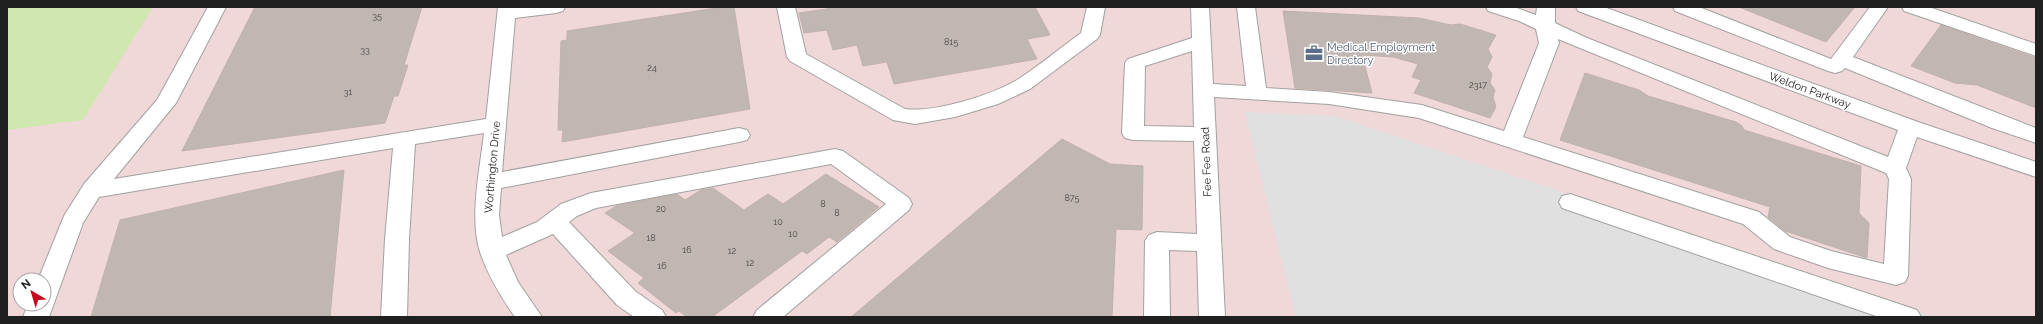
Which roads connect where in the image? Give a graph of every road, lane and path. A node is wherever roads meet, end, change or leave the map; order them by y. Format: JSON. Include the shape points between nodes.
{"nodes":[{"id":1,"x":217,"y":7,"type":"edge"},
{"id":2,"x":556,"y":7,"type":"edge"},
{"id":3,"x":786,"y":7,"type":"edge"},
{"id":4,"x":1096,"y":7,"type":"edge"},
{"id":5,"x":1200,"y":7,"type":"edge"},
{"id":6,"x":1246,"y":7,"type":"edge"},
{"id":7,"x":1495,"y":7,"type":"edge"},
{"id":8,"x":1585,"y":7,"type":"edge"},
{"id":9,"x":1682,"y":7,"type":"edge"},
{"id":10,"x":1879,"y":7,"type":"edge"},
{"id":11,"x":1911,"y":7,"type":"edge"},
{"id":12,"x":506,"y":10,"type":"edge"},
{"id":13,"x":1546,"y":16,"type":"edge"},
{"id":14,"x":1202,"y":41,"type":"junction"},
{"id":15,"x":2036,"y":50,"type":"edge"},
{"id":16,"x":1838,"y":63,"type":"junction"},
{"id":17,"x":1204,"y":90,"type":"junction"},
{"id":18,"x":1257,"y":93,"type":"junction"},
{"id":19,"x":1818,"y":93,"type":"junction"},
{"id":20,"x":496,"y":124,"type":"junction"},
{"id":21,"x":1910,"y":127,"type":"junction"},
{"id":22,"x":1205,"y":134,"type":"junction"},
{"id":23,"x":739,"y":135,"type":"dead end"},
{"id":24,"x":2036,"y":136,"type":"edge"},
{"id":25,"x":405,"y":140,"type":"junction"},
{"id":26,"x":1511,"y":140,"type":"junction"},
{"id":27,"x":1895,"y":168,"type":"junction"},
{"id":28,"x":2036,"y":170,"type":"edge"},
{"id":29,"x":490,"y":182,"type":"junction"},
{"id":30,"x":92,"y":190,"type":"junction"},
{"id":31,"x":1570,"y":202,"type":"dead end"},
{"id":32,"x":554,"y":221,"type":"junction"},
{"id":33,"x":1209,"y":243,"type":"junction"},
{"id":34,"x":492,"y":251,"type":"junction"},
{"id":35,"x":52,"y":275,"type":"edge"},
{"id":36,"x":394,"y":317,"type":"edge"},
{"id":37,"x":529,"y":317,"type":"edge"},
{"id":38,"x":653,"y":317,"type":"edge"},
{"id":39,"x":766,"y":317,"type":"edge"},
{"id":40,"x":1157,"y":317,"type":"edge"},
{"id":41,"x":1212,"y":317,"type":"edge"},
{"id":42,"x":1908,"y":317,"type":"edge"}],
"edges":[{"from":1,"to":30,"type":"street","via":[[166,103]]},
{"from":2,"to":12,"type":"street"},
{"from":3,"to":4,"type":"street","via":[[797,57],[900,115],[915,117],[948,112],[1022,86],[1090,34]]},
{"from":5,"to":14,"type":"street","name":"Fee Fee Road"},
{"from":6,"to":18,"type":"street"},
{"from":7,"to":13,"type":"street","via":[[1526,17]]},
{"from":8,"to":19,"type":"street","name":"Weldon Parkway"},
{"from":9,"to":16,"type":"street"},
{"from":10,"to":16,"type":"street"},
{"from":11,"to":15,"type":"street"},
{"from":12,"to":20,"type":"street","name":"Worthington Drive"},
{"from":13,"to":26,"type":"street","via":[[1549,43]]},
{"from":13,"to":27,"type":"street","via":[[1587,45]]},
{"from":14,"to":17,"type":"street","name":"Fee Fee Road"},
{"from":14,"to":22,"type":"street","via":[[1135,63],[1133,133]]},
{"from":16,"to":19,"type":"street"},
{"from":16,"to":24,"type":"street"},
{"from":17,"to":18,"type":"street"},
{"from":17,"to":22,"type":"street","name":"Fee Fee Road"},
{"from":18,"to":26,"type":"street","via":[[1329,98],[1422,112]]},
{"from":19,"to":21,"type":"street","name":"Weldon Parkway"},
{"from":20,"to":25,"type":"street"},
{"from":20,"to":29,"type":"street","name":"Worthington Drive"},
{"from":21,"to":27,"type":"street"},
{"from":21,"to":28,"type":"street","name":"Weldon Parkway"},
{"from":22,"to":33,"type":"street","name":"Fee Fee Road"},
{"from":23,"to":29,"type":"street"},
{"from":25,"to":30,"type":"street"},
{"from":25,"to":36,"type":"street"},
{"from":26,"to":27,"type":"street","via":[[1751,218],[1782,243],[1828,259],[1896,276],[1900,178]]},
{"from":29,"to":34,"type":"street","name":"Worthington Drive","via":[[487,215]]},
{"from":30,"to":35,"type":"street","via":[[72,222]]},
{"from":31,"to":42,"type":"street"},
{"from":32,"to":34,"type":"street","via":[[545,228]]},
{"from":32,"to":38,"type":"street","via":[[626,298]]},
{"from":32,"to":39,"type":"street","via":[[569,210],[591,201],[835,156],[901,204]]},
{"from":33,"to":40,"type":"street","via":[[1157,241]]},
{"from":33,"to":41,"type":"street","name":"Fee Fee Road"},
{"from":34,"to":37,"type":"street","name":"Worthington Drive","via":[[507,286]]}]}
